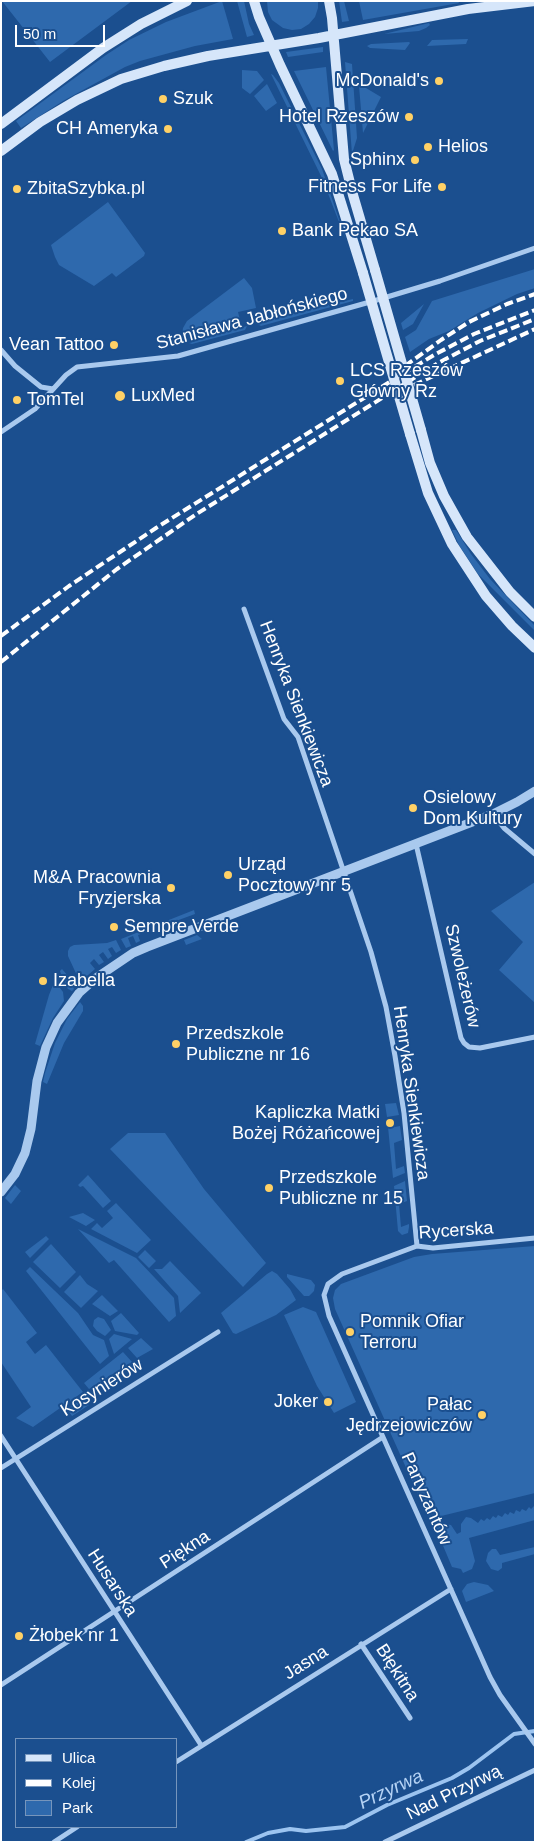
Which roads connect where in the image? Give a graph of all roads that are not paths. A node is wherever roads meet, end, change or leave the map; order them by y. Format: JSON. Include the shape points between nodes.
{"nodes":[{"id":1,"x":187,"y":1,"type":"edge"},
{"id":2,"x":254,"y":1,"type":"edge"},
{"id":3,"x":329,"y":1,"type":"edge"},
{"id":4,"x":535,"y":1,"type":"edge"},
{"id":5,"x":466,"y":5,"type":"edge"},
{"id":6,"x":333,"y":35,"type":"junction"},
{"id":7,"x":271,"y":45,"type":"junction"},
{"id":8,"x":1,"y":124,"type":"edge"},
{"id":9,"x":1,"y":151,"type":"edge"},
{"id":10,"x":535,"y":248,"type":"edge"},
{"id":11,"x":1,"y":350,"type":"edge"},
{"id":12,"x":53,"y":389,"type":"junction"},
{"id":13,"x":1,"y":432,"type":"edge"},
{"id":14,"x":244,"y":609,"type":"dead end"},
{"id":15,"x":535,"y":617,"type":"edge"},
{"id":16,"x":535,"y":648,"type":"edge"},
{"id":17,"x":535,"y":791,"type":"edge"},
{"id":18,"x":493,"y":814,"type":"junction"},
{"id":19,"x":416,"y":844,"type":"junction"},
{"id":20,"x":535,"y":854,"type":"edge"},
{"id":21,"x":344,"y":871,"type":"junction"},
{"id":22,"x":535,"y":1037,"type":"edge"},
{"id":23,"x":1,"y":1192,"type":"edge"},
{"id":24,"x":535,"y":1238,"type":"edge"},
{"id":25,"x":417,"y":1246,"type":"junction"},
{"id":26,"x":328,"y":1284,"type":"joint"},
{"id":27,"x":218,"y":1332,"type":"dead end"},
{"id":28,"x":1,"y":1436,"type":"edge"},
{"id":29,"x":383,"y":1437,"type":"junction"},
{"id":30,"x":16,"y":1459,"type":"junction"},
{"id":31,"x":1,"y":1468,"type":"edge"},
{"id":32,"x":451,"y":1589,"type":"junction"},
{"id":33,"x":114,"y":1612,"type":"junction"},
{"id":34,"x":361,"y":1644,"type":"junction"},
{"id":35,"x":1,"y":1685,"type":"edge"},
{"id":36,"x":410,"y":1718,"type":"dead end"},
{"id":37,"x":535,"y":1744,"type":"edge"},
{"id":38,"x":201,"y":1745,"type":"junction"},
{"id":39,"x":178,"y":1761,"type":"edge"},
{"id":40,"x":535,"y":1770,"type":"edge"},
{"id":41,"x":75,"y":1828,"type":"edge"},
{"id":42,"x":54,"y":1842,"type":"edge"},
{"id":43,"x":385,"y":1842,"type":"edge"}],
"edges":[{"from":1,"to":8,"type":"main road","via":[[103,48]]},
{"from":2,"to":7,"type":"main road"},
{"from":3,"to":6,"type":"main road"},
{"from":4,"to":5,"type":"main road"},
{"from":5,"to":6,"type":"main road"},
{"from":6,"to":7,"type":"main road"},
{"from":6,"to":15,"type":"main road","bridge":true,"via":[[344,158],[436,480],[463,530],[492,570]]},
{"from":7,"to":9,"type":"main road","via":[[179,62],[101,87],[56,112]]},
{"from":7,"to":16,"type":"main road","bridge":true,"via":[[332,174],[428,493],[456,552],[473,577],[498,611]]},
{"from":10,"to":12,"type":"street","name":"Stanisława Jabłońskiego","via":[[440,281],[178,356],[77,367]]},
{"from":11,"to":12,"type":"street","via":[[41,387]]},
{"from":12,"to":13,"type":"street","name":"Stanisława Jabłońskiego","via":[[35,409]]},
{"from":14,"to":21,"type":"street","name":"Henryka Sienkiewicza","via":[[284,719],[298,737]]},
{"from":17,"to":18,"type":"street"},
{"from":18,"to":19,"type":"street"},
{"from":18,"to":20,"type":"street","via":[[504,828]]},
{"from":19,"to":21,"type":"street"},
{"from":19,"to":22,"type":"street","name":"Szwoleżerów","via":[[464,1044],[480,1048]]},
{"from":21,"to":23,"type":"street","via":[[133,953],[90,983],[57,1023],[46,1047],[25,1153]]},
{"from":21,"to":25,"type":"street","name":"Henryka Sienkiewicza","via":[[372,952],[396,1056]]},
{"from":24,"to":25,"type":"street","name":"Rycerska","via":[[433,1248]]},
{"from":25,"to":26,"type":"street","name":"Rycerska","via":[[342,1274]]},
{"from":26,"to":29,"type":"street","name":"Partyzantów","via":[[324,1295],[330,1316]]},
{"from":27,"to":30,"type":"street","name":"Kosynierów"},
{"from":28,"to":30,"type":"street","name":"Husarska"},
{"from":29,"to":32,"type":"street","name":"Partyzantów"},
{"from":29,"to":33,"type":"street","name":"Piękna"},
{"from":30,"to":31,"type":"street","name":"Kosynierów"},
{"from":30,"to":33,"type":"street","name":"Husarska"},
{"from":32,"to":34,"type":"street","name":"Jasna"},
{"from":32,"to":37,"type":"street","name":"Partyzantów","via":[[490,1677]]},
{"from":33,"to":35,"type":"street","name":"Piękna"},
{"from":33,"to":38,"type":"street","name":"Husarska"},
{"from":34,"to":36,"type":"street","name":"Błękitna"},
{"from":34,"to":38,"type":"street","name":"Jasna"},
{"from":38,"to":39,"type":"street","name":"Jasna"},
{"from":40,"to":43,"type":"street","name":"Nad Przyrwą"},
{"from":41,"to":42,"type":"street"}]}
